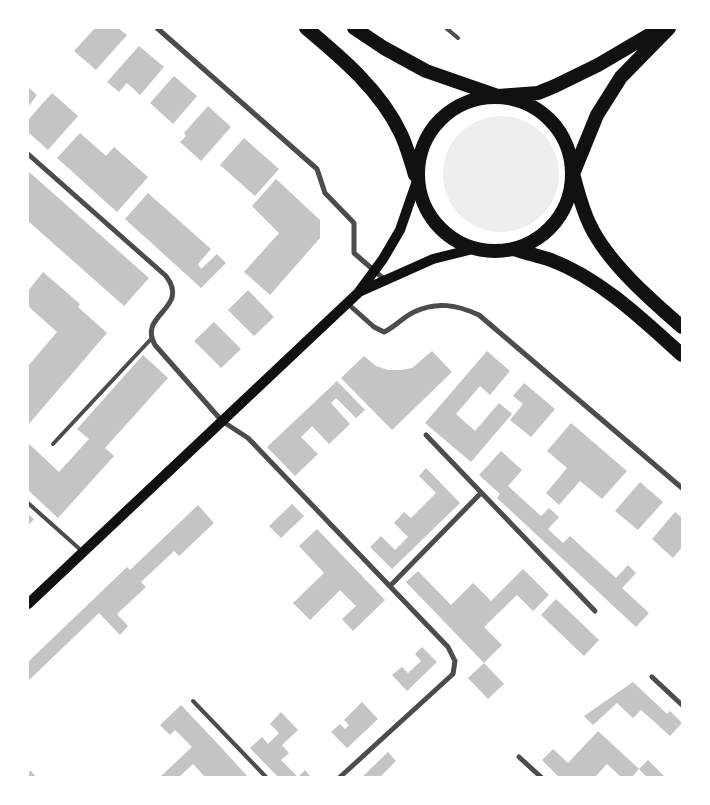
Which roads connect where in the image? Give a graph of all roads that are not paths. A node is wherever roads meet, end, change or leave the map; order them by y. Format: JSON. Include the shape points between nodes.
{"nodes":[{"id":1,"x":157,"y":28,"type":"edge"},
{"id":2,"x":306,"y":28,"type":"edge"},
{"id":3,"x":354,"y":28,"type":"edge"},
{"id":4,"x":446,"y":28,"type":"edge"},
{"id":5,"x":662,"y":28,"type":"edge"},
{"id":6,"x":669,"y":28,"type":"edge"},
{"id":7,"x":458,"y":38,"type":"dead end"},
{"id":8,"x":498,"y":96,"type":"junction"},
{"id":9,"x":28,"y":154,"type":"edge"},
{"id":10,"x":573,"y":174,"type":"junction"},
{"id":11,"x":417,"y":181,"type":"junction"},
{"id":12,"x":473,"y":249,"type":"junction"},
{"id":13,"x":514,"y":250,"type":"junction"},
{"id":14,"x":374,"y":271,"type":"junction"},
{"id":15,"x":385,"y":280,"type":"junction"},
{"id":16,"x":358,"y":293,"type":"junction"},
{"id":17,"x":346,"y":303,"type":"junction"},
{"id":18,"x":682,"y":327,"type":"edge"},
{"id":19,"x":151,"y":339,"type":"junction"},
{"id":20,"x":682,"y":354,"type":"edge"},
{"id":21,"x":222,"y":421,"type":"junction"},
{"id":22,"x":426,"y":435,"type":"dead end"},
{"id":23,"x":53,"y":444,"type":"dead end"},
{"id":24,"x":682,"y":488,"type":"edge"},
{"id":25,"x":482,"y":493,"type":"junction"},
{"id":26,"x":28,"y":503,"type":"edge"},
{"id":27,"x":83,"y":552,"type":"junction"},
{"id":28,"x":390,"y":586,"type":"junction"},
{"id":29,"x":28,"y":604,"type":"edge"},
{"id":30,"x":595,"y":611,"type":"dead end"},
{"id":31,"x":652,"y":677,"type":"dead end"},
{"id":32,"x":193,"y":701,"type":"dead end"},
{"id":33,"x":682,"y":706,"type":"edge"},
{"id":34,"x":520,"y":757,"type":"dead end"},
{"id":35,"x":267,"y":778,"type":"edge"},
{"id":36,"x":339,"y":778,"type":"edge"},
{"id":37,"x":542,"y":778,"type":"edge"}],
"edges":[{"from":1,"to":14,"type":"street","via":[[317,169],[325,193],[354,223],[354,254]]},
{"from":2,"to":11,"type":"highway","via":[[357,73],[376,96],[402,135]]},
{"from":3,"to":8,"type":"highway","via":[[426,71]]},
{"from":4,"to":7,"type":"lane"},
{"from":5,"to":8,"type":"highway","via":[[556,86],[538,93]]},
{"from":6,"to":10,"type":"highway","via":[[621,78],[597,115]]},
{"from":8,"to":10,"type":"highway","via":[[522,101],[543,112],[559,130],[569,151]]},
{"from":8,"to":11,"type":"highway","via":[[472,99],[448,111],[430,130],[419,154]]},
{"from":9,"to":19,"type":"street","via":[[173,285],[174,296],[153,322]]},
{"from":10,"to":13,"type":"highway","via":[[568,200],[556,222],[537,239]]},
{"from":10,"to":18,"type":"highway","via":[[590,225],[605,249],[637,285]]},
{"from":11,"to":12,"type":"highway","via":[[422,204],[434,224],[452,239]]},
{"from":11,"to":14,"type":"main road","via":[[400,230]]},
{"from":12,"to":13,"type":"highway","via":[[493,252]]},
{"from":12,"to":15,"type":"main road","via":[[433,259]]},
{"from":13,"to":20,"type":"highway","via":[[552,260],[586,278],[625,304]]},
{"from":14,"to":15,"type":"street"},
{"from":14,"to":16,"type":"main road"},
{"from":15,"to":16,"type":"main road"},
{"from":16,"to":17,"type":"main road"},
{"from":17,"to":21,"type":"main road"},
{"from":17,"to":24,"type":"street","via":[[374,328],[384,332],[414,312],[439,304],[460,306],[479,315]]},
{"from":19,"to":21,"type":"street"},
{"from":19,"to":23,"type":"lane"},
{"from":21,"to":27,"type":"main road"},
{"from":21,"to":28,"type":"street","via":[[248,438]]},
{"from":22,"to":25,"type":"street"},
{"from":25,"to":28,"type":"street"},
{"from":25,"to":30,"type":"street"},
{"from":26,"to":27,"type":"lane"},
{"from":27,"to":29,"type":"main road"},
{"from":28,"to":36,"type":"street","via":[[448,647],[455,661],[453,674]]},
{"from":31,"to":33,"type":"street"},
{"from":32,"to":35,"type":"lane"},
{"from":34,"to":37,"type":"street"}]}
